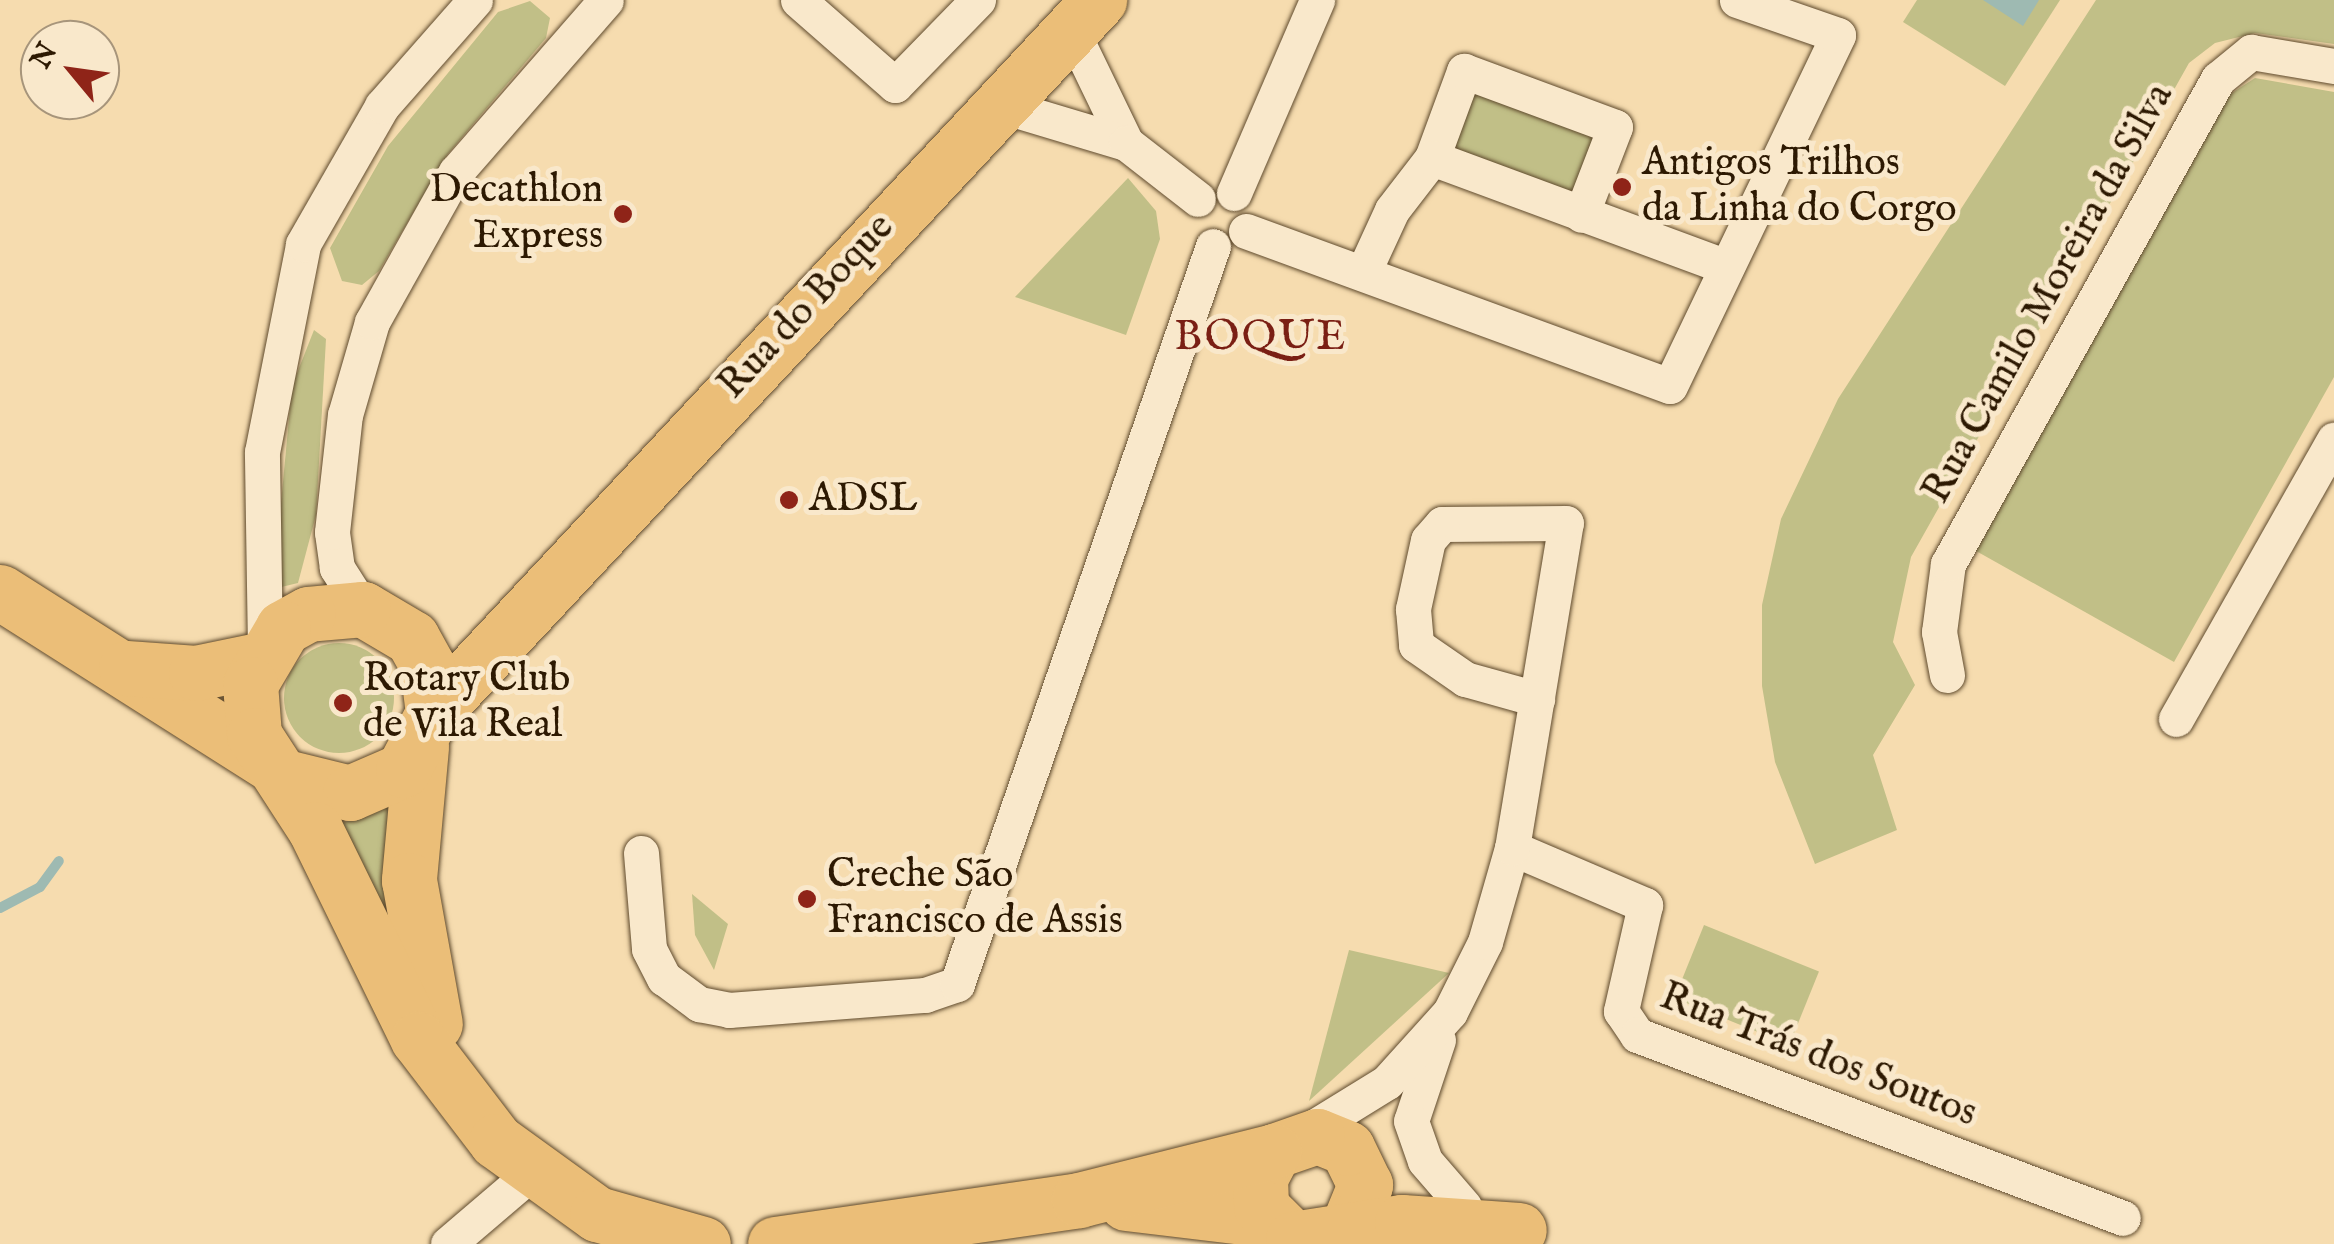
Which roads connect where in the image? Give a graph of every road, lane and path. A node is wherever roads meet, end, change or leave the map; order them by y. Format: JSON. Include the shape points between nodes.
{"nodes":[{"id":1,"x":475,"y":0,"type":"edge"},
{"id":2,"x":798,"y":0,"type":"edge"},
{"id":3,"x":978,"y":0,"type":"edge"},
{"id":4,"x":1317,"y":0,"type":"edge"},
{"id":5,"x":1737,"y":0,"type":"edge"},
{"id":6,"x":591,"y":5,"type":"edge"},
{"id":7,"x":1085,"y":14,"type":"edge"},
{"id":8,"x":2334,"y":66,"type":"edge"},
{"id":9,"x":999,"y":104,"type":"junction"},
{"id":10,"x":1126,"y":144,"type":"junction"},
{"id":11,"x":1432,"y":158,"type":"junction"},
{"id":12,"x":1234,"y":193,"type":"junction"},
{"id":13,"x":1198,"y":199,"type":"junction"},
{"id":14,"x":1582,"y":215,"type":"junction"},
{"id":15,"x":1246,"y":230,"type":"junction"},
{"id":16,"x":1213,"y":246,"type":"junction"},
{"id":17,"x":1726,"y":267,"type":"junction"},
{"id":18,"x":1375,"y":278,"type":"junction"},
{"id":19,"x":2334,"y":440,"type":"edge"},
{"id":20,"x":0,"y":592,"type":"edge"},
{"id":21,"x":363,"y":609,"type":"junction"},
{"id":22,"x":516,"y":615,"type":"junction"},
{"id":23,"x":412,"y":638,"type":"junction"},
{"id":24,"x":261,"y":654,"type":"junction"},
{"id":25,"x":126,"y":668,"type":"junction"},
{"id":26,"x":1947,"y":675,"type":"dead end"},
{"id":27,"x":1536,"y":699,"type":"junction"},
{"id":28,"x":2176,"y":719,"type":"dead end"},
{"id":29,"x":427,"y":730,"type":"junction"},
{"id":30,"x":279,"y":771,"type":"junction"},
{"id":31,"x":1512,"y":848,"type":"junction"},
{"id":32,"x":641,"y":853,"type":"dead end"},
{"id":33,"x":1450,"y":1012,"type":"junction"},
{"id":34,"x":448,"y":1070,"type":"junction"},
{"id":35,"x":1387,"y":1082,"type":"junction"},
{"id":36,"x":1279,"y":1147,"type":"junction"},
{"id":37,"x":1360,"y":1166,"type":"junction"},
{"id":38,"x":531,"y":1173,"type":"junction"},
{"id":39,"x":1078,"y":1200,"type":"junction"},
{"id":40,"x":1464,"y":1206,"type":"junction"},
{"id":41,"x":2123,"y":1218,"type":"dead end"},
{"id":42,"x":1268,"y":1220,"type":"junction"},
{"id":43,"x":1347,"y":1229,"type":"junction"},
{"id":44,"x":1538,"y":1237,"type":"edge"},
{"id":45,"x":448,"y":1244,"type":"edge"},
{"id":46,"x":703,"y":1244,"type":"edge"},
{"id":47,"x":775,"y":1244,"type":"edge"}],
"edges":[{"from":1,"to":24,"type":"street","via":[[382,106],[302,244],[262,452]]},
{"from":2,"to":3,"type":"street","via":[[895,85]]},
{"from":4,"to":12,"type":"street"},
{"from":5,"to":17,"type":"street","via":[[1838,34]]},
{"from":6,"to":21,"type":"street","via":[[456,172],[372,322],[345,415],[332,532],[337,568]]},
{"from":7,"to":9,"type":"main road","name":"Rua do Boque"},
{"from":7,"to":10,"type":"street"},
{"from":8,"to":26,"type":"street","name":"Rua Camilo Moreira da Silva","via":[[2251,52],[2218,79],[1948,564],[1938,632]]},
{"from":9,"to":10,"type":"street"},
{"from":9,"to":22,"type":"main road","name":"Rua do Boque"},
{"from":10,"to":13,"type":"street"},
{"from":11,"to":14,"type":"street"},
{"from":11,"to":14,"type":"street","via":[[1464,72],[1615,127]]},
{"from":11,"to":18,"type":"street","via":[[1392,210]]},
{"from":12,"to":13,"type":"street"},
{"from":12,"to":15,"type":"street","via":[[1246,205]]},
{"from":13,"to":16,"type":"street","via":[[1192,227]]},
{"from":14,"to":17,"type":"street"},
{"from":15,"to":16,"type":"street"},
{"from":15,"to":18,"type":"street"},
{"from":16,"to":32,"type":"street","via":[[957,984],[926,995],[729,1010],[698,1004],[664,978],[649,949]]},
{"from":17,"to":18,"type":"street","via":[[1670,386]]},
{"from":19,"to":28,"type":"street"},
{"from":20,"to":25,"type":"main road"},
{"from":21,"to":23,"type":"main road"},
{"from":21,"to":24,"type":"main road","via":[[308,614]]},
{"from":22,"to":23,"type":"main road","via":[[476,635]]},
{"from":22,"to":29,"type":"main road","name":"Rua do Boque"},
{"from":23,"to":29,"type":"main road","via":[[427,665]]},
{"from":24,"to":25,"type":"main road","via":[[178,674]]},
{"from":24,"to":30,"type":"main road","via":[[248,710]]},
{"from":25,"to":30,"type":"main road"},
{"from":27,"to":27,"type":"street","via":[[1566,523],[1442,524],[1420,579],[1416,645],[1465,680]]},
{"from":27,"to":31,"type":"street"},
{"from":29,"to":30,"type":"main road","via":[[379,786],[350,793]]},
{"from":29,"to":34,"type":"main road","via":[[409,880]]},
{"from":30,"to":34,"type":"main road","via":[[413,1030]]},
{"from":31,"to":33,"type":"street","via":[[1480,953]]},
{"from":31,"to":41,"type":"street","name":"Rua Trás dos Soutos","via":[[1646,905],[1621,1011],[1636,1035]]},
{"from":33,"to":35,"type":"street"},
{"from":33,"to":40,"type":"street","via":[[1411,1121],[1426,1161]]},
{"from":34,"to":38,"type":"main road"},
{"from":35,"to":36,"type":"street"},
{"from":35,"to":37,"type":"street"},
{"from":36,"to":37,"type":"main road","via":[[1317,1136]]},
{"from":36,"to":39,"type":"main road"},
{"from":36,"to":42,"type":"main road","via":[[1259,1192]]},
{"from":37,"to":40,"type":"main road"},
{"from":37,"to":43,"type":"main road","via":[[1364,1200]]},
{"from":38,"to":45,"type":"street"},
{"from":38,"to":46,"type":"main road","via":[[618,1224]]},
{"from":39,"to":42,"type":"main road"},
{"from":39,"to":47,"type":"main road"},
{"from":40,"to":44,"type":"main road"},
{"from":42,"to":43,"type":"main road","via":[[1310,1242]]},
{"from":43,"to":44,"type":"main road","via":[[1402,1222]]}]}
